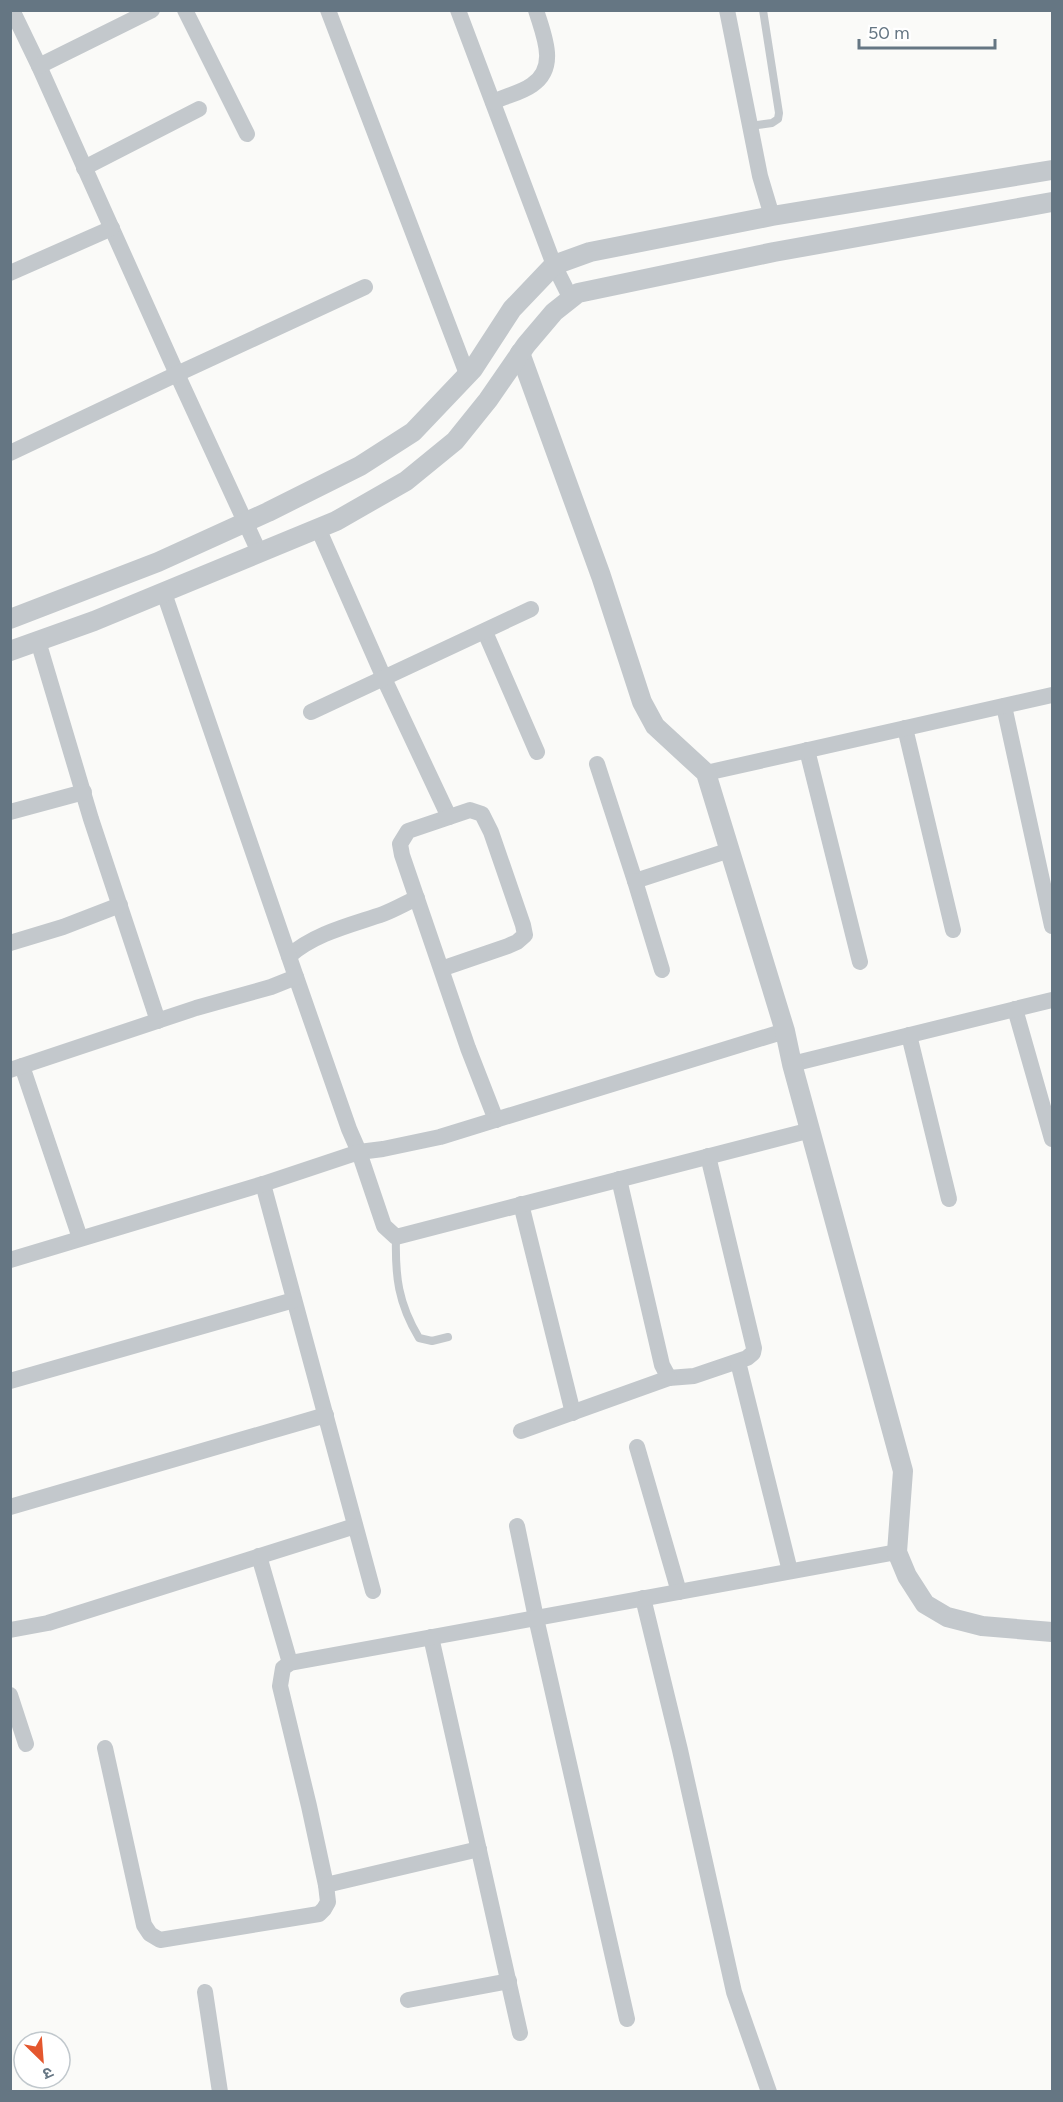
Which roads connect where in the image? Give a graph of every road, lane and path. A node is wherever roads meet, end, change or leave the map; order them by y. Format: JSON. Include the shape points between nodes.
{"nodes":[{"id":1,"x":12,"y":10,"type":"edge"},
{"id":2,"x":152,"y":10,"type":"edge"},
{"id":3,"x":185,"y":10,"type":"edge"},
{"id":4,"x":328,"y":10,"type":"edge"},
{"id":5,"x":458,"y":10,"type":"edge"},
{"id":6,"x":536,"y":10,"type":"edge"},
{"id":7,"x":727,"y":10,"type":"edge"},
{"id":8,"x":764,"y":10,"type":"edge"},
{"id":9,"x":39,"y":66,"type":"junction"},
{"id":10,"x":493,"y":102,"type":"junction"},
{"id":11,"x":200,"y":109,"type":"dead end"},
{"id":12,"x":750,"y":126,"type":"junction"},
{"id":13,"x":247,"y":134,"type":"dead end"},
{"id":14,"x":84,"y":168,"type":"junction"},
{"id":15,"x":1053,"y":170,"type":"edge"},
{"id":16,"x":1053,"y":202,"type":"edge"},
{"id":17,"x":772,"y":216,"type":"junction"},
{"id":18,"x":112,"y":228,"type":"junction"},
{"id":19,"x":554,"y":265,"type":"junction"},
{"id":20,"x":10,"y":273,"type":"edge"},
{"id":21,"x":365,"y":287,"type":"dead end"},
{"id":22,"x":571,"y":299,"type":"junction"},
{"id":23,"x":520,"y":353,"type":"junction"},
{"id":24,"x":177,"y":374,"type":"junction"},
{"id":25,"x":467,"y":374,"type":"junction"},
{"id":26,"x":10,"y":453,"type":"edge"},
{"id":27,"x":245,"y":522,"type":"junction"},
{"id":28,"x":318,"y":528,"type":"junction"},
{"id":29,"x":259,"y":552,"type":"junction"},
{"id":30,"x":164,"y":593,"type":"junction"},
{"id":31,"x":531,"y":609,"type":"dead end"},
{"id":32,"x":10,"y":619,"type":"edge"},
{"id":33,"x":485,"y":632,"type":"junction"},
{"id":34,"x":38,"y":641,"type":"junction"},
{"id":35,"x":10,"y":651,"type":"edge"},
{"id":36,"x":383,"y":677,"type":"junction"},
{"id":37,"x":1053,"y":695,"type":"edge"},
{"id":38,"x":1004,"y":706,"type":"junction"},
{"id":39,"x":310,"y":712,"type":"dead end"},
{"id":40,"x":905,"y":728,"type":"junction"},
{"id":41,"x":807,"y":750,"type":"junction"},
{"id":42,"x":537,"y":752,"type":"dead end"},
{"id":43,"x":597,"y":764,"type":"dead end"},
{"id":44,"x":706,"y":773,"type":"junction"},
{"id":45,"x":84,"y":792,"type":"junction"},
{"id":46,"x":10,"y":812,"type":"edge"},
{"id":47,"x":448,"y":817,"type":"junction"},
{"id":48,"x":730,"y":850,"type":"junction"},
{"id":49,"x":635,"y":881,"type":"junction"},
{"id":50,"x":417,"y":898,"type":"junction"},
{"id":51,"x":120,"y":905,"type":"junction"},
{"id":52,"x":1053,"y":926,"type":"edge"},
{"id":53,"x":953,"y":930,"type":"dead end"},
{"id":54,"x":10,"y":943,"type":"edge"},
{"id":55,"x":290,"y":956,"type":"junction"},
{"id":56,"x":860,"y":962,"type":"dead end"},
{"id":57,"x":441,"y":969,"type":"junction"},
{"id":58,"x":662,"y":970,"type":"dead end"},
{"id":59,"x":297,"y":977,"type":"junction"},
{"id":60,"x":1053,"y":1000,"type":"edge"},
{"id":61,"x":1015,"y":1009,"type":"junction"},
{"id":62,"x":158,"y":1021,"type":"junction"},
{"id":63,"x":785,"y":1031,"type":"junction"},
{"id":64,"x":909,"y":1035,"type":"junction"},
{"id":65,"x":792,"y":1064,"type":"junction"},
{"id":66,"x":16,"y":1068,"type":"edge"},
{"id":67,"x":496,"y":1120,"type":"junction"},
{"id":68,"x":811,"y":1130,"type":"junction"},
{"id":69,"x":1053,"y":1139,"type":"edge"},
{"id":70,"x":359,"y":1152,"type":"junction"},
{"id":71,"x":708,"y":1156,"type":"junction"},
{"id":72,"x":619,"y":1179,"type":"junction"},
{"id":73,"x":263,"y":1184,"type":"junction"},
{"id":74,"x":949,"y":1198,"type":"dead end"},
{"id":75,"x":521,"y":1204,"type":"junction"},
{"id":76,"x":396,"y":1237,"type":"junction"},
{"id":77,"x":80,"y":1238,"type":"junction"},
{"id":78,"x":10,"y":1260,"type":"edge"},
{"id":79,"x":294,"y":1300,"type":"junction"},
{"id":80,"x":448,"y":1337,"type":"dead end"},
{"id":81,"x":738,"y":1362,"type":"junction"},
{"id":82,"x":669,"y":1378,"type":"junction"},
{"id":83,"x":10,"y":1381,"type":"edge"},
{"id":84,"x":573,"y":1413,"type":"junction"},
{"id":85,"x":326,"y":1415,"type":"junction"},
{"id":86,"x":521,"y":1431,"type":"dead end"},
{"id":87,"x":637,"y":1447,"type":"dead end"},
{"id":88,"x":10,"y":1507,"type":"edge"},
{"id":89,"x":355,"y":1526,"type":"junction"},
{"id":90,"x":517,"y":1526,"type":"dead end"},
{"id":91,"x":897,"y":1552,"type":"junction"},
{"id":92,"x":259,"y":1556,"type":"junction"},
{"id":93,"x":790,"y":1571,"type":"junction"},
{"id":94,"x":373,"y":1591,"type":"dead end"},
{"id":95,"x":679,"y":1592,"type":"junction"},
{"id":96,"x":643,"y":1598,"type":"junction"},
{"id":97,"x":536,"y":1618,"type":"junction"},
{"id":98,"x":10,"y":1630,"type":"edge"},
{"id":99,"x":1053,"y":1632,"type":"edge"},
{"id":100,"x":431,"y":1637,"type":"junction"},
{"id":101,"x":290,"y":1664,"type":"junction"},
{"id":102,"x":10,"y":1695,"type":"edge"},
{"id":103,"x":26,"y":1743,"type":"dead end"},
{"id":104,"x":105,"y":1748,"type":"dead end"},
{"id":105,"x":479,"y":1849,"type":"junction"},
{"id":106,"x":326,"y":1885,"type":"junction"},
{"id":107,"x":509,"y":1981,"type":"junction"},
{"id":108,"x":205,"y":1992,"type":"dead end"},
{"id":109,"x":408,"y":2000,"type":"dead end"},
{"id":110,"x":627,"y":2019,"type":"dead end"},
{"id":111,"x":520,"y":2033,"type":"dead end"},
{"id":112,"x":220,"y":2091,"type":"edge"},
{"id":113,"x":769,"y":2091,"type":"edge"}],
"edges":[{"from":1,"to":9,"type":"street"},
{"from":2,"to":9,"type":"street"},
{"from":3,"to":13,"type":"street"},
{"from":4,"to":25,"type":"street"},
{"from":5,"to":10,"type":"street"},
{"from":6,"to":10,"type":"street","via":[[549,57],[546,68],[533,85]]},
{"from":7,"to":12,"type":"street"},
{"from":8,"to":12,"type":"lane","via":[[779,113],[772,123]]},
{"from":9,"to":14,"type":"street"},
{"from":10,"to":19,"type":"street"},
{"from":11,"to":14,"type":"street"},
{"from":12,"to":17,"type":"street"},
{"from":14,"to":18,"type":"street"},
{"from":15,"to":17,"type":"street"},
{"from":16,"to":22,"type":"street","via":[[774,252],[578,293]]},
{"from":17,"to":19,"type":"street","via":[[590,252]]},
{"from":18,"to":20,"type":"street"},
{"from":18,"to":24,"type":"street"},
{"from":19,"to":22,"type":"street"},
{"from":19,"to":25,"type":"street","via":[[512,309]]},
{"from":21,"to":24,"type":"street"},
{"from":22,"to":23,"type":"street","via":[[554,312]]},
{"from":23,"to":28,"type":"street","via":[[455,441],[406,481]]},
{"from":23,"to":44,"type":"street","via":[[642,702],[655,726]]},
{"from":24,"to":26,"type":"street"},
{"from":24,"to":27,"type":"street"},
{"from":25,"to":27,"type":"street","via":[[413,432],[360,466]]},
{"from":27,"to":29,"type":"street"},
{"from":27,"to":32,"type":"street","via":[[158,562]]},
{"from":28,"to":29,"type":"street"},
{"from":28,"to":36,"type":"street"},
{"from":29,"to":30,"type":"street"},
{"from":30,"to":34,"type":"street"},
{"from":30,"to":55,"type":"street"},
{"from":31,"to":33,"type":"street"},
{"from":33,"to":36,"type":"street"},
{"from":33,"to":42,"type":"street"},
{"from":34,"to":35,"type":"street"},
{"from":34,"to":45,"type":"street"},
{"from":36,"to":39,"type":"street"},
{"from":36,"to":47,"type":"street"},
{"from":37,"to":38,"type":"street"},
{"from":38,"to":40,"type":"street"},
{"from":38,"to":52,"type":"street"},
{"from":40,"to":41,"type":"street"},
{"from":40,"to":53,"type":"street"},
{"from":41,"to":44,"type":"street"},
{"from":41,"to":56,"type":"street"},
{"from":43,"to":49,"type":"street"},
{"from":44,"to":48,"type":"street"},
{"from":45,"to":46,"type":"street"},
{"from":45,"to":51,"type":"street"},
{"from":47,"to":50,"type":"street","via":[[403,836],[402,855]]},
{"from":47,"to":57,"type":"street","via":[[470,810],[482,814],[525,935],[517,942]]},
{"from":48,"to":49,"type":"street"},
{"from":48,"to":63,"type":"street"},
{"from":49,"to":58,"type":"street"},
{"from":50,"to":55,"type":"street","via":[[302,944]]},
{"from":50,"to":57,"type":"street"},
{"from":51,"to":54,"type":"street"},
{"from":51,"to":62,"type":"street"},
{"from":55,"to":59,"type":"street"},
{"from":57,"to":67,"type":"street"},
{"from":59,"to":62,"type":"street"},
{"from":59,"to":70,"type":"street"},
{"from":60,"to":61,"type":"street"},
{"from":61,"to":64,"type":"street"},
{"from":61,"to":69,"type":"street"},
{"from":62,"to":66,"type":"street"},
{"from":63,"to":65,"type":"street"},
{"from":63,"to":67,"type":"street"},
{"from":64,"to":65,"type":"street"},
{"from":64,"to":74,"type":"street"},
{"from":65,"to":68,"type":"street"},
{"from":66,"to":77,"type":"street"},
{"from":67,"to":70,"type":"street","via":[[440,1137]]},
{"from":68,"to":71,"type":"street"},
{"from":68,"to":91,"type":"street","via":[[903,1471]]},
{"from":70,"to":73,"type":"street"},
{"from":70,"to":76,"type":"street","via":[[384,1226]]},
{"from":71,"to":72,"type":"street"},
{"from":71,"to":81,"type":"street","via":[[754,1348],[753,1353]]},
{"from":72,"to":75,"type":"street"},
{"from":72,"to":82,"type":"street","via":[[662,1365]]},
{"from":73,"to":77,"type":"street"},
{"from":73,"to":79,"type":"street"},
{"from":75,"to":76,"type":"street"},
{"from":75,"to":84,"type":"street"},
{"from":76,"to":80,"type":"lane","via":[[396,1284],[412,1326],[419,1338],[432,1341]]},
{"from":77,"to":78,"type":"street"},
{"from":79,"to":83,"type":"street"},
{"from":79,"to":85,"type":"street"},
{"from":81,"to":82,"type":"street","via":[[694,1376]]},
{"from":81,"to":93,"type":"street"},
{"from":82,"to":84,"type":"street"},
{"from":84,"to":86,"type":"street"},
{"from":85,"to":88,"type":"street"},
{"from":85,"to":89,"type":"street"},
{"from":87,"to":95,"type":"street"},
{"from":89,"to":92,"type":"street"},
{"from":89,"to":94,"type":"street"},
{"from":90,"to":97,"type":"street"},
{"from":91,"to":93,"type":"street"},
{"from":91,"to":99,"type":"street","via":[[925,1604],[947,1617],[982,1626]]},
{"from":92,"to":98,"type":"street","via":[[48,1623]]},
{"from":92,"to":101,"type":"street"},
{"from":93,"to":95,"type":"street"},
{"from":95,"to":96,"type":"street"},
{"from":96,"to":97,"type":"street"},
{"from":96,"to":113,"type":"street","via":[[734,1992]]},
{"from":97,"to":100,"type":"street"},
{"from":97,"to":110,"type":"street"},
{"from":100,"to":101,"type":"street"},
{"from":100,"to":105,"type":"street"},
{"from":101,"to":106,"type":"street","via":[[283,1668],[280,1686]]},
{"from":102,"to":103,"type":"street"},
{"from":104,"to":106,"type":"street","via":[[144,1925],[150,1934],[160,1940],[319,1914],[328,1902]]},
{"from":105,"to":106,"type":"street"},
{"from":105,"to":107,"type":"street"},
{"from":107,"to":109,"type":"street"},
{"from":107,"to":111,"type":"street"},
{"from":108,"to":112,"type":"street"}]}
